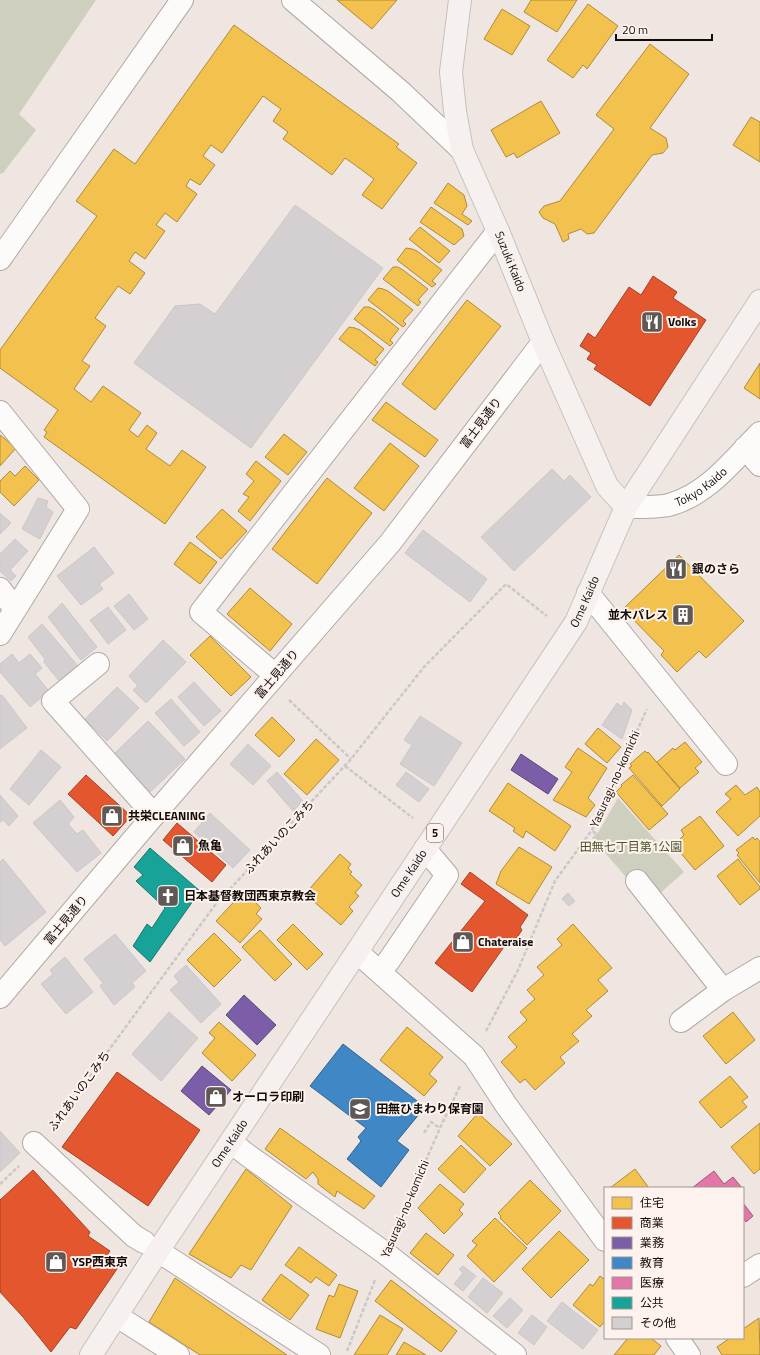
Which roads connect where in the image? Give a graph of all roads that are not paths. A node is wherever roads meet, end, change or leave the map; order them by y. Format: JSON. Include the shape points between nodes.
{"nodes":[{"id":1,"x":182,"y":0,"type":"edge"},
{"id":2,"x":293,"y":0,"type":"edge"},
{"id":3,"x":460,"y":0,"type":"edge"},
{"id":4,"x":462,"y":150,"type":"junction"},
{"id":5,"x":498,"y":231,"type":"junction"},
{"id":6,"x":0,"y":259,"type":"edge"},
{"id":7,"x":760,"y":301,"type":"edge"},
{"id":8,"x":543,"y":342,"type":"junction"},
{"id":9,"x":0,"y":412,"type":"edge"},
{"id":10,"x":760,"y":433,"type":"edge"},
{"id":11,"x":745,"y":448,"type":"junction"},
{"id":12,"x":760,"y":465,"type":"edge"},
{"id":13,"x":626,"y":508,"type":"junction"},
{"id":14,"x":0,"y":589,"type":"edge"},
{"id":15,"x":588,"y":593,"type":"junction"},
{"id":16,"x":15,"y":609,"type":"junction"},
{"id":17,"x":0,"y":634,"type":"edge"},
{"id":18,"x":98,"y":664,"type":"dead end"},
{"id":19,"x":272,"y":679,"type":"junction"},
{"id":20,"x":726,"y":764,"type":"dead end"},
{"id":21,"x":154,"y":815,"type":"junction"},
{"id":22,"x":424,"y":849,"type":"junction"},
{"id":23,"x":637,"y":881,"type":"road end"},
{"id":24,"x":357,"y":952,"type":"junction"},
{"id":25,"x":760,"y":968,"type":"edge"},
{"id":26,"x":380,"y":971,"type":"junction"},
{"id":27,"x":723,"y":990,"type":"junction"},
{"id":28,"x":0,"y":997,"type":"edge"},
{"id":29,"x":681,"y":1021,"type":"dead end"},
{"id":30,"x":231,"y":1142,"type":"junction"},
{"id":31,"x":36,"y":1145,"type":"road end"},
{"id":32,"x":604,"y":1239,"type":"edge"},
{"id":33,"x":151,"y":1246,"type":"junction"},
{"id":34,"x":760,"y":1265,"type":"edge"},
{"id":35,"x":744,"y":1275,"type":"edge"},
{"id":36,"x":117,"y":1316,"type":"junction"},
{"id":37,"x":678,"y":1339,"type":"edge"},
{"id":38,"x":91,"y":1355,"type":"edge"},
{"id":39,"x":178,"y":1355,"type":"edge"},
{"id":40,"x":319,"y":1355,"type":"edge"},
{"id":41,"x":515,"y":1355,"type":"edge"},
{"id":42,"x":689,"y":1355,"type":"edge"}],
"edges":[{"from":1,"to":6,"type":"street"},
{"from":2,"to":4,"type":"street","via":[[401,92]]},
{"from":3,"to":4,"type":"main road","name":"Suzuki Kaido","via":[[451,72],[454,111]]},
{"from":4,"to":5,"type":"main road","name":"Suzuki Kaido"},
{"from":5,"to":8,"type":"main road","name":"Suzuki Kaido"},
{"from":5,"to":19,"type":"street","via":[[201,612]]},
{"from":7,"to":13,"type":"main road","name":"Ome Kaido","number":"5"},
{"from":8,"to":13,"type":"main road","name":"Suzuki Kaido","via":[[607,486]]},
{"from":8,"to":19,"type":"street","name":"富士見通り","via":[[390,543]]},
{"from":9,"to":16,"type":"street","via":[[78,509]]},
{"from":10,"to":11,"type":"street","name":"Tokyo Kaido"},
{"from":11,"to":12,"type":"street"},
{"from":11,"to":13,"type":"street","name":"Tokyo Kaido","via":[[705,488],[691,496],[671,505]]},
{"from":13,"to":15,"type":"main road","name":"Ome Kaido","number":"5"},
{"from":14,"to":16,"type":"street"},
{"from":15,"to":20,"type":"street"},
{"from":15,"to":22,"type":"main road","name":"Ome Kaido","number":"5","via":[[576,622]]},
{"from":16,"to":17,"type":"street"},
{"from":18,"to":21,"type":"street","via":[[53,701]]},
{"from":19,"to":21,"type":"street","name":"富士見通り"},
{"from":21,"to":28,"type":"street","name":"富士見通り"},
{"from":22,"to":24,"type":"main road","name":"Ome Kaido","number":"5"},
{"from":22,"to":26,"type":"street","via":[[447,875]]},
{"from":23,"to":27,"type":"street"},
{"from":24,"to":26,"type":"street"},
{"from":24,"to":30,"type":"main road","name":"Ome Kaido","number":"5"},
{"from":25,"to":27,"type":"street"},
{"from":26,"to":32,"type":"street","via":[[422,1001],[474,1056]]},
{"from":27,"to":29,"type":"street"},
{"from":30,"to":33,"type":"main road","name":"Ome Kaido","number":"5"},
{"from":30,"to":41,"type":"street","via":[[385,1253]]},
{"from":31,"to":33,"type":"street","via":[[134,1236]]},
{"from":33,"to":36,"type":"main road","name":"Ome Kaido","number":"5"},
{"from":33,"to":40,"type":"street"},
{"from":34,"to":35,"type":"street"},
{"from":36,"to":38,"type":"main road","name":"Ome Kaido","number":"5"},
{"from":36,"to":39,"type":"street"},
{"from":37,"to":42,"type":"street"}]}
